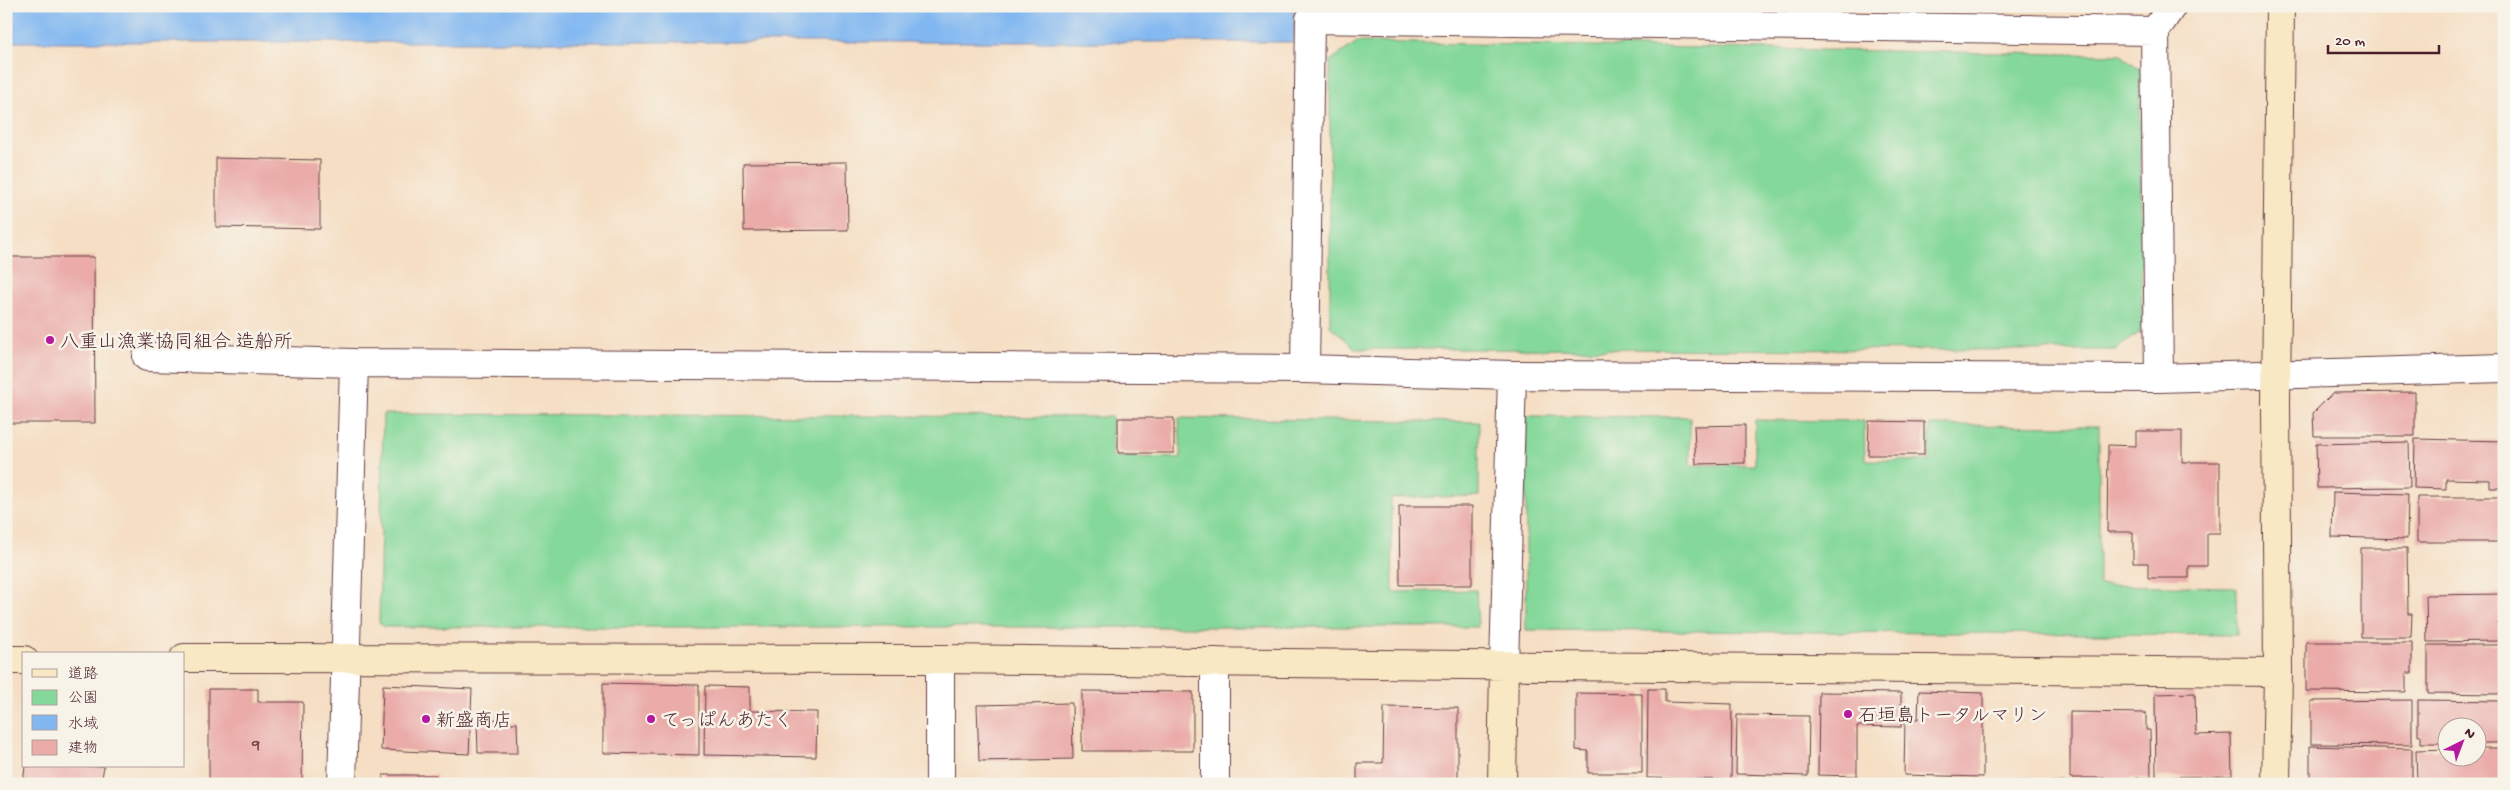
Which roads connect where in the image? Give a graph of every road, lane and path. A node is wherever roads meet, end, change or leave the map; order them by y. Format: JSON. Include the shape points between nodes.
{"nodes":[{"id":1,"x":2172,"y":6,"type":"edge"},
{"id":2,"x":2280,"y":6,"type":"edge"},
{"id":3,"x":2155,"y":31,"type":"junction"},
{"id":4,"x":147,"y":356,"type":"dead end"},
{"id":5,"x":354,"y":363,"type":"junction"},
{"id":6,"x":2504,"y":368,"type":"edge"},
{"id":7,"x":1305,"y":369,"type":"junction"},
{"id":8,"x":1512,"y":375,"type":"junction"},
{"id":9,"x":2276,"y":376,"type":"junction"},
{"id":10,"x":2159,"y":378,"type":"junction"},
{"id":11,"x":345,"y":657,"type":"junction"},
{"id":12,"x":185,"y":658,"type":"edge"},
{"id":13,"x":940,"y":659,"type":"junction"},
{"id":14,"x":6,"y":660,"type":"edge"},
{"id":15,"x":22,"y":660,"type":"edge"},
{"id":16,"x":1215,"y":662,"type":"junction"},
{"id":17,"x":1504,"y":666,"type":"junction"},
{"id":18,"x":2278,"y":672,"type":"junction"},
{"id":19,"x":342,"y":784,"type":"edge"},
{"id":20,"x":940,"y":784,"type":"edge"},
{"id":21,"x":1215,"y":784,"type":"edge"},
{"id":22,"x":1502,"y":784,"type":"edge"},
{"id":23,"x":2276,"y":784,"type":"edge"}],
"edges":[{"from":1,"to":3,"type":"street"},
{"from":2,"to":9,"type":"street"},
{"from":3,"to":7,"type":"street","via":[[1310,19]]},
{"from":3,"to":10,"type":"street"},
{"from":4,"to":5,"type":"street"},
{"from":5,"to":7,"type":"street"},
{"from":5,"to":11,"type":"street"},
{"from":6,"to":9,"type":"street"},
{"from":7,"to":8,"type":"street"},
{"from":8,"to":10,"type":"street"},
{"from":8,"to":17,"type":"street"},
{"from":9,"to":10,"type":"street"},
{"from":9,"to":18,"type":"street"},
{"from":11,"to":12,"type":"street"},
{"from":11,"to":13,"type":"street"},
{"from":11,"to":19,"type":"street"},
{"from":13,"to":16,"type":"street"},
{"from":13,"to":20,"type":"street"},
{"from":14,"to":15,"type":"street"},
{"from":16,"to":17,"type":"street"},
{"from":16,"to":21,"type":"street"},
{"from":17,"to":18,"type":"street"},
{"from":17,"to":22,"type":"street"},
{"from":18,"to":23,"type":"street"}]}
